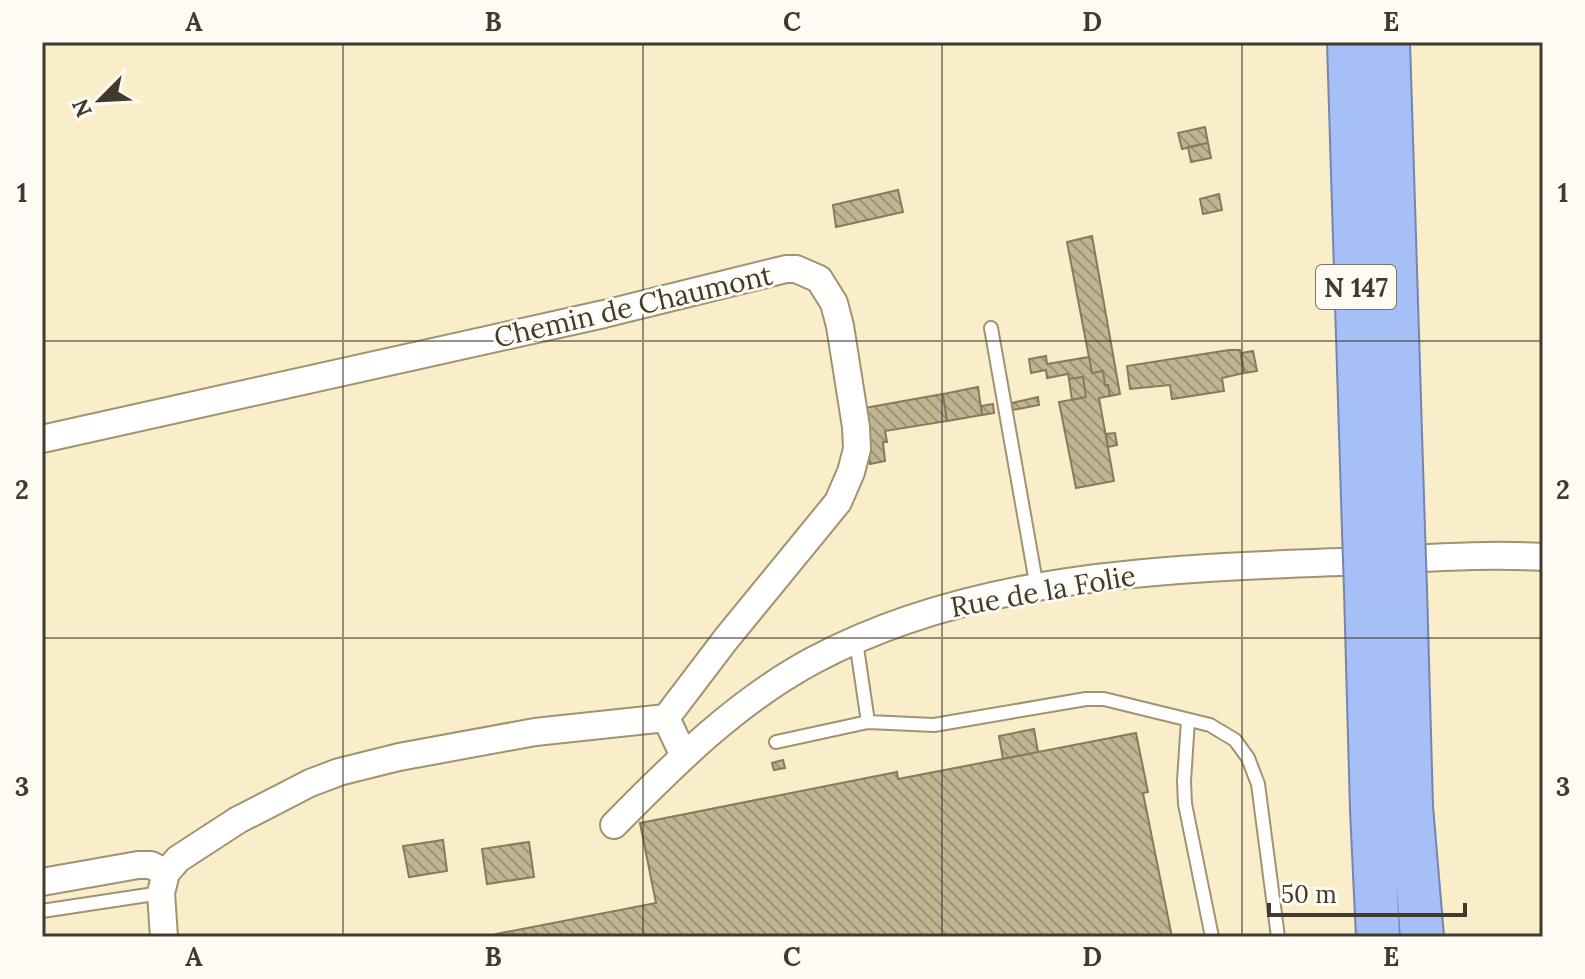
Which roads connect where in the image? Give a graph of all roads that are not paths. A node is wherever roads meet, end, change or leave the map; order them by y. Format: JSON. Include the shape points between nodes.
{"nodes":[{"id":1,"x":1349,"y":42,"type":"edge"},
{"id":2,"x":1388,"y":42,"type":"edge"},
{"id":3,"x":991,"y":328,"type":"dead end"},
{"id":4,"x":42,"y":439,"type":"edge"},
{"id":5,"x":1383,"y":530,"type":"junction"},
{"id":6,"x":1543,"y":557,"type":"edge"},
{"id":7,"x":1037,"y":588,"type":"junction"},
{"id":8,"x":1385,"y":590,"type":"junction"},
{"id":9,"x":856,"y":641,"type":"junction"},
{"id":10,"x":666,"y":718,"type":"junction"},
{"id":11,"x":1188,"y":720,"type":"junction"},
{"id":12,"x":868,"y":722,"type":"junction"},
{"id":13,"x":776,"y":742,"type":"dead end"},
{"id":14,"x":684,"y":756,"type":"junction"},
{"id":15,"x":614,"y":825,"type":"dead end"},
{"id":16,"x":42,"y":882,"type":"edge"},
{"id":17,"x":164,"y":883,"type":"junction"},
{"id":18,"x":42,"y":911,"type":"edge"},
{"id":19,"x":164,"y":937,"type":"edge"},
{"id":20,"x":1212,"y":937,"type":"edge"},
{"id":21,"x":1278,"y":937,"type":"edge"},
{"id":22,"x":1378,"y":937,"type":"edge"},
{"id":23,"x":1422,"y":937,"type":"edge"}],
"edges":[{"from":1,"to":5,"type":"highway","number":"N 147"},
{"from":2,"to":5,"type":"highway","number":"N 147"},
{"from":3,"to":7,"type":"lane"},
{"from":4,"to":10,"type":"street","name":"Chemin de Chaumont","via":[[786,269],[809,274],[827,288],[840,326],[856,427],[851,472],[838,502]]},
{"from":5,"to":8,"type":"highway","number":"N 147","bridge":true},
{"from":6,"to":7,"type":"street","name":"Rue de la Folie","via":[[1185,568]]},
{"from":7,"to":9,"type":"street","name":"Rue de la Folie","via":[[955,604]]},
{"from":8,"to":22,"type":"highway","number":"N 147","via":[[1372,810]]},
{"from":8,"to":23,"type":"highway","number":"N 147"},
{"from":9,"to":12,"type":"lane"},
{"from":9,"to":14,"type":"street","name":"Rue de la Folie","via":[[813,661],[762,695]]},
{"from":10,"to":14,"type":"street"},
{"from":10,"to":17,"type":"street","via":[[535,732],[339,772],[296,789],[194,847],[178,859]]},
{"from":11,"to":12,"type":"lane","via":[[1086,699],[934,725]]},
{"from":11,"to":20,"type":"lane","via":[[1185,804]]},
{"from":11,"to":21,"type":"lane","via":[[1223,731],[1248,758],[1258,784]]},
{"from":12,"to":13,"type":"lane"},
{"from":14,"to":15,"type":"street","name":"Rue de la Folie"},
{"from":16,"to":17,"type":"street","via":[[151,865]]},
{"from":17,"to":18,"type":"lane"},
{"from":17,"to":19,"type":"street"}]}
